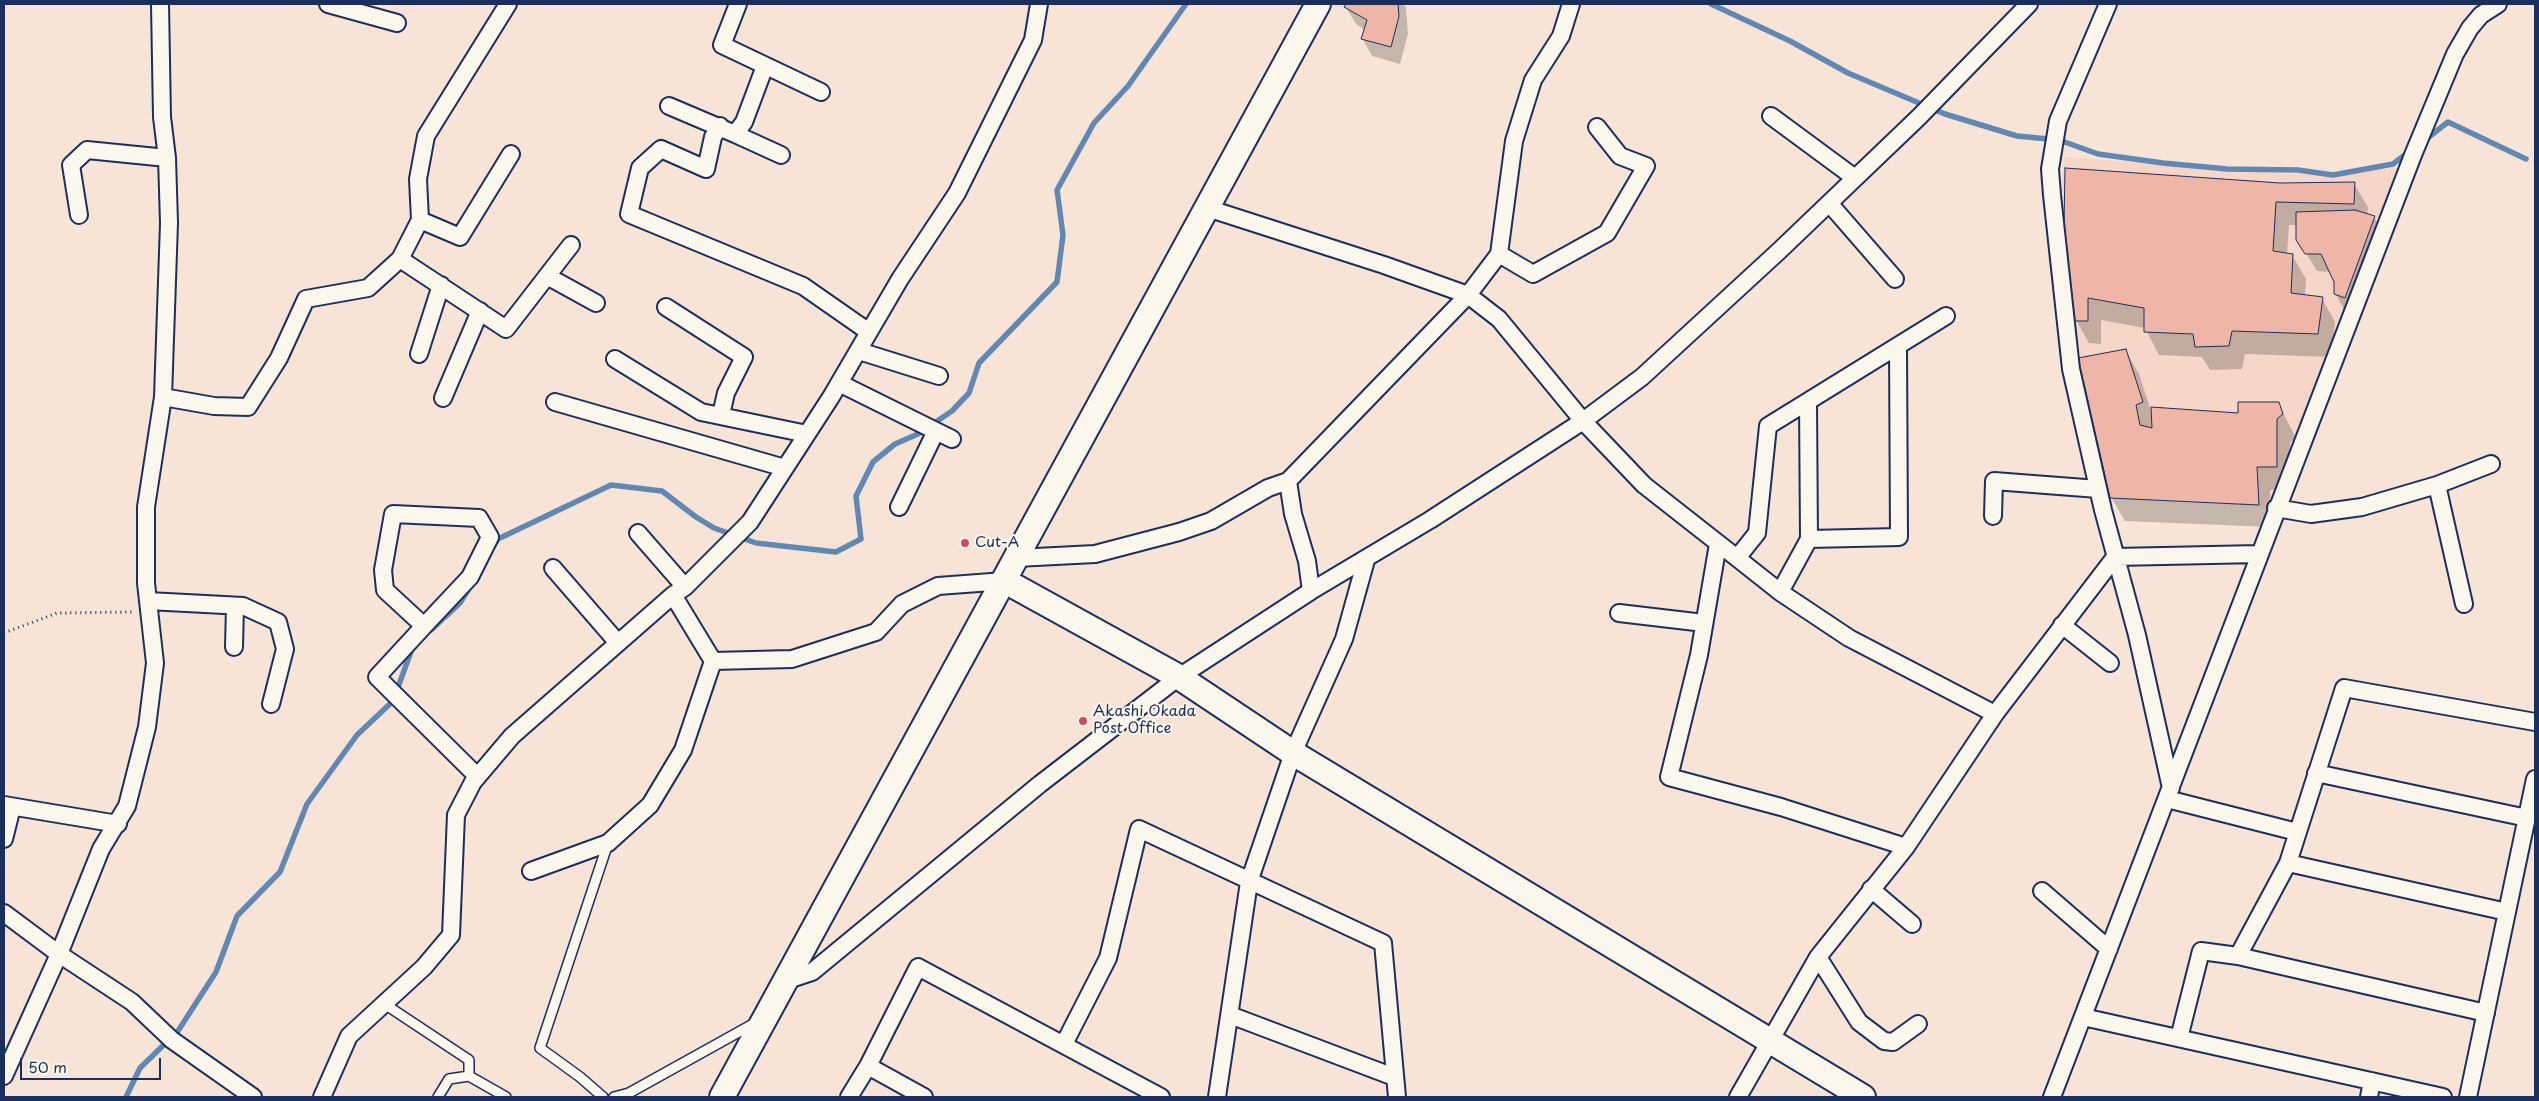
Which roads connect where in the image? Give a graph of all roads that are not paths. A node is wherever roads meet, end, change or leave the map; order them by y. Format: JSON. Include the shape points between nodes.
{"nodes":[{"id":1,"x":160,"y":4,"type":"edge"},
{"id":2,"x":328,"y":4,"type":"edge"},
{"id":3,"x":508,"y":4,"type":"edge"},
{"id":4,"x":738,"y":4,"type":"edge"},
{"id":5,"x":1039,"y":4,"type":"edge"},
{"id":6,"x":1318,"y":4,"type":"edge"},
{"id":7,"x":1571,"y":4,"type":"edge"},
{"id":8,"x":2029,"y":4,"type":"edge"},
{"id":9,"x":2108,"y":4,"type":"edge"},
{"id":10,"x":2498,"y":4,"type":"edge"},
{"id":11,"x":379,"y":10,"type":"edge"},
{"id":12,"x":398,"y":23,"type":"dead end"},
{"id":13,"x":765,"y":66,"type":"junction"},
{"id":14,"x":821,"y":92,"type":"dead end"},
{"id":15,"x":669,"y":106,"type":"dead end"},
{"id":16,"x":1771,"y":116,"type":"dead end"},
{"id":17,"x":720,"y":126,"type":"junction"},
{"id":18,"x":1597,"y":127,"type":"dead end"},
{"id":19,"x":735,"y":134,"type":"junction"},
{"id":20,"x":511,"y":154,"type":"dead end"},
{"id":21,"x":781,"y":155,"type":"dead end"},
{"id":22,"x":167,"y":158,"type":"junction"},
{"id":23,"x":1855,"y":178,"type":"junction"},
{"id":24,"x":1829,"y":203,"type":"junction"},
{"id":25,"x":1207,"y":208,"type":"junction"},
{"id":26,"x":79,"y":215,"type":"dead end"},
{"id":27,"x":420,"y":220,"type":"junction"},
{"id":28,"x":571,"y":245,"type":"dead end"},
{"id":29,"x":1499,"y":254,"type":"junction"},
{"id":30,"x":400,"y":259,"type":"junction"},
{"id":31,"x":547,"y":276,"type":"junction"},
{"id":32,"x":1894,"y":279,"type":"dead end"},
{"id":33,"x":441,"y":286,"type":"junction"},
{"id":34,"x":1468,"y":296,"type":"junction"},
{"id":35,"x":596,"y":304,"type":"dead end"},
{"id":36,"x":666,"y":308,"type":"dead end"},
{"id":37,"x":480,"y":311,"type":"junction"},
{"id":38,"x":1946,"y":316,"type":"dead end"},
{"id":39,"x":870,"y":332,"type":"junction"},
{"id":40,"x":1898,"y":346,"type":"junction"},
{"id":41,"x":859,"y":350,"type":"junction"},
{"id":42,"x":419,"y":354,"type":"dead end"},
{"id":43,"x":615,"y":359,"type":"dead end"},
{"id":44,"x":939,"y":376,"type":"dead end"},
{"id":45,"x":839,"y":383,"type":"junction"},
{"id":46,"x":162,"y":397,"type":"junction"},
{"id":47,"x":443,"y":398,"type":"dead end"},
{"id":48,"x":555,"y":402,"type":"dead end"},
{"id":49,"x":1808,"y":402,"type":"junction"},
{"id":50,"x":721,"y":415,"type":"junction"},
{"id":51,"x":1583,"y":421,"type":"junction"},
{"id":52,"x":936,"y":431,"type":"junction"},
{"id":53,"x":807,"y":434,"type":"junction"},
{"id":54,"x":952,"y":439,"type":"dead end"},
{"id":55,"x":2491,"y":464,"type":"dead end"},
{"id":56,"x":785,"y":468,"type":"junction"},
{"id":57,"x":1288,"y":481,"type":"junction"},
{"id":58,"x":2437,"y":485,"type":"junction"},
{"id":59,"x":2098,"y":489,"type":"junction"},
{"id":60,"x":899,"y":508,"type":"dead end"},
{"id":61,"x":2276,"y":508,"type":"junction"},
{"id":62,"x":1992,"y":516,"type":"dead end"},
{"id":63,"x":638,"y":533,"type":"dead end"},
{"id":64,"x":1809,"y":539,"type":"junction"},
{"id":65,"x":1718,"y":544,"type":"junction"},
{"id":66,"x":2259,"y":554,"type":"junction"},
{"id":67,"x":2115,"y":557,"type":"junction"},
{"id":68,"x":1016,"y":558,"type":"junction"},
{"id":69,"x":1737,"y":558,"type":"junction"},
{"id":70,"x":1366,"y":560,"type":"junction"},
{"id":71,"x":553,"y":568,"type":"dead end"},
{"id":72,"x":1005,"y":581,"type":"junction"},
{"id":73,"x":679,"y":591,"type":"junction"},
{"id":74,"x":1311,"y":591,"type":"junction"},
{"id":75,"x":1780,"y":592,"type":"junction"},
{"id":76,"x":2464,"y":604,"type":"dead end"},
{"id":77,"x":148,"y":606,"type":"junction"},
{"id":78,"x":235,"y":606,"type":"junction"},
{"id":79,"x":1619,"y":613,"type":"dead end"},
{"id":80,"x":1704,"y":623,"type":"junction"},
{"id":81,"x":2062,"y":625,"type":"junction"},
{"id":82,"x":424,"y":626,"type":"junction"},
{"id":83,"x":618,"y":643,"type":"junction"},
{"id":84,"x":234,"y":647,"type":"dead end"},
{"id":85,"x":712,"y":661,"type":"junction"},
{"id":86,"x":2110,"y":662,"type":"dead end"},
{"id":87,"x":1179,"y":677,"type":"junction"},
{"id":88,"x":271,"y":704,"type":"dead end"},
{"id":89,"x":1995,"y":714,"type":"junction"},
{"id":90,"x":2535,"y":722,"type":"edge"},
{"id":91,"x":1293,"y":753,"type":"junction"},
{"id":92,"x":2316,"y":773,"type":"junction"},
{"id":93,"x":477,"y":776,"type":"junction"},
{"id":94,"x":2535,"y":779,"type":"edge"},
{"id":95,"x":2169,"y":794,"type":"junction"},
{"id":96,"x":8,"y":806,"type":"edge"},
{"id":97,"x":2527,"y":818,"type":"junction"},
{"id":98,"x":118,"y":824,"type":"junction"},
{"id":99,"x":2297,"y":832,"type":"junction"},
{"id":100,"x":4,"y":839,"type":"edge"},
{"id":101,"x":608,"y":843,"type":"junction"},
{"id":102,"x":1906,"y":847,"type":"junction"},
{"id":103,"x":2288,"y":863,"type":"junction"},
{"id":104,"x":531,"y":871,"type":"dead end"},
{"id":105,"x":1249,"y":882,"type":"junction"},
{"id":106,"x":1871,"y":889,"type":"junction"},
{"id":107,"x":2042,"y":891,"type":"dead end"},
{"id":108,"x":2507,"y":912,"type":"junction"},
{"id":109,"x":4,"y":913,"type":"edge"},
{"id":110,"x":1912,"y":924,"type":"dead end"},
{"id":111,"x":2109,"y":949,"type":"junction"},
{"id":112,"x":59,"y":954,"type":"junction"},
{"id":113,"x":2238,"y":956,"type":"junction"},
{"id":114,"x":1818,"y":957,"type":"junction"},
{"id":115,"x":785,"y":981,"type":"junction"},
{"id":116,"x":383,"y":1003,"type":"junction"},
{"id":117,"x":2486,"y":1012,"type":"junction"},
{"id":118,"x":1230,"y":1015,"type":"junction"},
{"id":119,"x":2083,"y":1017,"type":"junction"},
{"id":120,"x":764,"y":1018,"type":"junction"},
{"id":121,"x":1918,"y":1024,"type":"dead end"},
{"id":122,"x":2179,"y":1038,"type":"junction"},
{"id":123,"x":1769,"y":1039,"type":"junction"},
{"id":124,"x":1064,"y":1044,"type":"junction"},
{"id":125,"x":868,"y":1066,"type":"junction"},
{"id":126,"x":5,"y":1070,"type":"edge"},
{"id":127,"x":469,"y":1076,"type":"junction"},
{"id":128,"x":1394,"y":1076,"type":"junction"},
{"id":129,"x":2371,"y":1089,"type":"edge"},
{"id":130,"x":253,"y":1097,"type":"edge"},
{"id":131,"x":322,"y":1097,"type":"edge"},
{"id":132,"x":438,"y":1097,"type":"edge"},
{"id":133,"x":506,"y":1097,"type":"edge"},
{"id":134,"x":603,"y":1097,"type":"edge"},
{"id":135,"x":614,"y":1097,"type":"edge"},
{"id":136,"x":722,"y":1097,"type":"edge"},
{"id":137,"x":849,"y":1097,"type":"edge"},
{"id":138,"x":924,"y":1097,"type":"edge"},
{"id":139,"x":1161,"y":1097,"type":"edge"},
{"id":140,"x":1217,"y":1097,"type":"edge"},
{"id":141,"x":1397,"y":1097,"type":"edge"},
{"id":142,"x":1738,"y":1097,"type":"edge"},
{"id":143,"x":1863,"y":1097,"type":"edge"},
{"id":144,"x":2052,"y":1097,"type":"edge"},
{"id":145,"x":2444,"y":1097,"type":"edge"},
{"id":146,"x":2468,"y":1097,"type":"edge"}],
"edges":[{"from":1,"to":22,"type":"street","via":[[162,118]]},
{"from":2,"to":11,"type":"street"},
{"from":3,"to":27,"type":"street","via":[[426,136],[418,179]]},
{"from":4,"to":13,"type":"street","via":[[722,45]]},
{"from":5,"to":39,"type":"street","via":[[1033,40],[986,138],[957,193],[900,279]]},
{"from":6,"to":25,"type":"street"},
{"from":7,"to":29,"type":"street","via":[[1560,36],[1533,80],[1514,141]]},
{"from":8,"to":23,"type":"street"},
{"from":9,"to":59,"type":"street","via":[[2058,121],[2050,169],[2056,252],[2071,370]]},
{"from":10,"to":61,"type":"street","via":[[2481,15],[2455,54]]},
{"from":11,"to":12,"type":"street"},
{"from":13,"to":14,"type":"street"},
{"from":13,"to":19,"type":"street","via":[[744,122]]},
{"from":15,"to":17,"type":"street"},
{"from":16,"to":23,"type":"street"},
{"from":17,"to":19,"type":"street"},
{"from":17,"to":39,"type":"street","via":[[713,137],[706,169],[661,149],[640,168],[629,214],[804,286]]},
{"from":18,"to":29,"type":"street","via":[[1620,156],[1646,166],[1608,233],[1533,274]]},
{"from":19,"to":21,"type":"street"},
{"from":20,"to":27,"type":"street","via":[[460,237]]},
{"from":22,"to":26,"type":"street","via":[[88,150],[71,165]]},
{"from":22,"to":46,"type":"street","via":[[169,222]]},
{"from":23,"to":24,"type":"street"},
{"from":24,"to":32,"type":"street"},
{"from":24,"to":51,"type":"street","via":[[1642,377]]},
{"from":25,"to":34,"type":"street","via":[[1384,265]]},
{"from":25,"to":68,"type":"street"},
{"from":27,"to":30,"type":"street"},
{"from":28,"to":31,"type":"street"},
{"from":29,"to":34,"type":"street"},
{"from":30,"to":33,"type":"street"},
{"from":30,"to":46,"type":"street","via":[[368,288],[306,299],[278,358],[248,407],[214,406]]},
{"from":31,"to":35,"type":"street"},
{"from":31,"to":37,"type":"street","via":[[506,329]]},
{"from":33,"to":37,"type":"street"},
{"from":33,"to":42,"type":"street"},
{"from":34,"to":51,"type":"street","via":[[1499,319]]},
{"from":34,"to":57,"type":"street"},
{"from":36,"to":50,"type":"street","via":[[744,356],[726,393]]},
{"from":37,"to":47,"type":"street"},
{"from":38,"to":40,"type":"street"},
{"from":39,"to":41,"type":"street"},
{"from":40,"to":49,"type":"street"},
{"from":40,"to":64,"type":"street","via":[[1900,537]]},
{"from":41,"to":44,"type":"street"},
{"from":41,"to":45,"type":"street"},
{"from":43,"to":50,"type":"street","via":[[701,412]]},
{"from":45,"to":52,"type":"street"},
{"from":45,"to":53,"type":"street"},
{"from":46,"to":77,"type":"street","via":[[146,507]]},
{"from":48,"to":56,"type":"street"},
{"from":49,"to":64,"type":"street"},
{"from":49,"to":69,"type":"street","via":[[1768,426],[1757,533]]},
{"from":50,"to":53,"type":"street"},
{"from":51,"to":65,"type":"street","via":[[1644,485]]},
{"from":51,"to":70,"type":"street"},
{"from":52,"to":54,"type":"street"},
{"from":52,"to":60,"type":"street"},
{"from":53,"to":56,"type":"street"},
{"from":55,"to":58,"type":"street"},
{"from":56,"to":73,"type":"street","via":[[750,522]]},
{"from":57,"to":68,"type":"street","via":[[1268,488],[1211,521],[1179,532],[1095,554]]},
{"from":57,"to":74,"type":"street"},
{"from":58,"to":61,"type":"street","via":[[2362,507],[2328,512],[2311,514]]},
{"from":58,"to":76,"type":"street"},
{"from":59,"to":62,"type":"street","via":[[1994,481]]},
{"from":59,"to":67,"type":"street"},
{"from":61,"to":66,"type":"street"},
{"from":63,"to":73,"type":"street"},
{"from":64,"to":75,"type":"street"},
{"from":65,"to":69,"type":"street"},
{"from":65,"to":80,"type":"street"},
{"from":66,"to":67,"type":"street"},
{"from":66,"to":95,"type":"street"},
{"from":67,"to":81,"type":"street"},
{"from":67,"to":95,"type":"street","via":[[2137,635]]},
{"from":68,"to":72,"type":"street"},
{"from":69,"to":75,"type":"street"},
{"from":70,"to":74,"type":"street"},
{"from":70,"to":91,"type":"street","via":[[1344,639]]},
{"from":71,"to":83,"type":"street"},
{"from":72,"to":85,"type":"street","via":[[938,586],[902,604],[876,632],[792,659]]},
{"from":72,"to":87,"type":"street"},
{"from":72,"to":115,"type":"street"},
{"from":73,"to":83,"type":"street"},
{"from":73,"to":85,"type":"street"},
{"from":74,"to":87,"type":"street"},
{"from":75,"to":89,"type":"street","via":[[1848,638]]},
{"from":77,"to":78,"type":"street"},
{"from":77,"to":98,"type":"street","via":[[155,664],[147,728],[127,806]]},
{"from":78,"to":84,"type":"street"},
{"from":78,"to":88,"type":"street","via":[[243,606],[278,622],[285,649]]},
{"from":79,"to":80,"type":"street"},
{"from":80,"to":102,"type":"street","via":[[1669,777],[1781,806]]},
{"from":81,"to":86,"type":"street"},
{"from":81,"to":89,"type":"street"},
{"from":82,"to":82,"type":"street","via":[[470,577],[490,537],[479,518],[394,514],[383,570],[385,590]]},
{"from":82,"to":93,"type":"street","via":[[377,677]]},
{"from":83,"to":93,"type":"street","via":[[512,736]]},
{"from":85,"to":101,"type":"street","via":[[683,750],[650,805]]},
{"from":87,"to":91,"type":"street"},
{"from":87,"to":115,"type":"street","via":[[1040,784],[812,972]]},
{"from":89,"to":102,"type":"street"},
{"from":90,"to":92,"type":"street","via":[[2344,688]]},
{"from":91,"to":105,"type":"street"},
{"from":91,"to":123,"type":"street"},
{"from":92,"to":97,"type":"street"},
{"from":92,"to":99,"type":"street"},
{"from":93,"to":116,"type":"street","via":[[456,815],[451,935],[424,967]]},
{"from":94,"to":97,"type":"street"},
{"from":95,"to":99,"type":"street"},
{"from":95,"to":111,"type":"street"},
{"from":96,"to":98,"type":"street"},
{"from":96,"to":100,"type":"street"},
{"from":97,"to":108,"type":"street"},
{"from":98,"to":112,"type":"street","via":[[102,849]]},
{"from":99,"to":103,"type":"street"},
{"from":101,"to":104,"type":"street"},
{"from":101,"to":134,"type":"lane","via":[[540,1048]]},
{"from":102,"to":106,"type":"street"},
{"from":103,"to":108,"type":"street"},
{"from":103,"to":113,"type":"street"},
{"from":105,"to":118,"type":"street"},
{"from":105,"to":124,"type":"street","via":[[1139,829],[1108,958]]},
{"from":105,"to":128,"type":"street","via":[[1383,943]]},
{"from":106,"to":110,"type":"street"},
{"from":106,"to":114,"type":"street"},
{"from":107,"to":111,"type":"street"},
{"from":108,"to":117,"type":"street"},
{"from":109,"to":112,"type":"street"},
{"from":111,"to":119,"type":"street"},
{"from":112,"to":126,"type":"street"},
{"from":112,"to":130,"type":"street","via":[[132,1002],[172,1040]]},
{"from":113,"to":117,"type":"street"},
{"from":113,"to":122,"type":"street","via":[[2201,951]]},
{"from":114,"to":121,"type":"street","via":[[1859,1022],[1884,1041],[1893,1042]]},
{"from":114,"to":123,"type":"street"},
{"from":115,"to":120,"type":"street"},
{"from":116,"to":127,"type":"lane","via":[[469,1060]]},
{"from":116,"to":131,"type":"street","via":[[349,1036]]},
{"from":117,"to":146,"type":"street"},
{"from":118,"to":128,"type":"street"},
{"from":118,"to":140,"type":"street"},
{"from":119,"to":122,"type":"street"},
{"from":119,"to":144,"type":"street"},
{"from":120,"to":135,"type":"lane","via":[[629,1093]]},
{"from":120,"to":136,"type":"street"},
{"from":122,"to":129,"type":"street"},
{"from":123,"to":142,"type":"street"},
{"from":123,"to":143,"type":"street"},
{"from":124,"to":125,"type":"street","via":[[918,967]]},
{"from":124,"to":139,"type":"street"},
{"from":125,"to":137,"type":"street"},
{"from":125,"to":138,"type":"street"},
{"from":127,"to":132,"type":"lane","via":[[449,1079]]},
{"from":127,"to":133,"type":"lane"},
{"from":128,"to":141,"type":"street"},
{"from":129,"to":145,"type":"street"}]}
